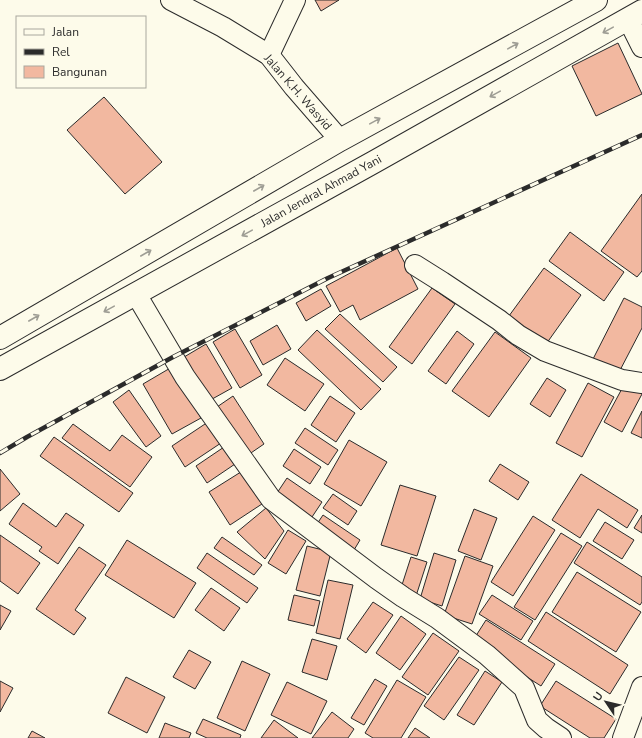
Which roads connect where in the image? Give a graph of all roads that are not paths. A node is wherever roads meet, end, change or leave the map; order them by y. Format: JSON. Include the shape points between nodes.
{"nodes":[{"id":1,"x":171,"y":0,"type":"edge"},
{"id":2,"x":296,"y":0,"type":"edge"},
{"id":3,"x":596,"y":0,"type":"edge"},
{"id":4,"x":635,"y":15,"type":"edge"},
{"id":5,"x":642,"y":47,"type":"edge"},
{"id":6,"x":269,"y":55,"type":"junction"},
{"id":7,"x":340,"y":140,"type":"junction"},
{"id":8,"x":415,"y":265,"type":"dead end"},
{"id":9,"x":136,"y":294,"type":"junction"},
{"id":10,"x":0,"y":338,"type":"edge"},
{"id":11,"x":0,"y":369,"type":"edge"},
{"id":12,"x":642,"y":383,"type":"edge"},
{"id":13,"x":642,"y":687,"type":"edge"},
{"id":14,"x":561,"y":738,"type":"edge"},
{"id":15,"x":623,"y":738,"type":"edge"}],
"edges":[{"from":1,"to":6,"type":"street","name":"Jalan K.H. Wasyid","via":[[224,27]]},
{"from":2,"to":6,"type":"street"},
{"from":7,"to":3,"type":"highway","one_way":true},
{"from":4,"to":5,"type":"street"},
{"from":4,"to":9,"type":"highway","name":"Jalan Jendral Ahmad Yani","one_way":true},
{"from":6,"to":7,"type":"street","name":"Jalan K.H. Wasyid"},
{"from":10,"to":7,"type":"highway","one_way":true},
{"from":8,"to":12,"type":"street","via":[[545,351],[622,380]]},
{"from":9,"to":11,"type":"highway","name":"Jalan Jendral Ahmad Yani","one_way":true},
{"from":9,"to":14,"type":"street","via":[[185,377],[271,499],[376,578],[437,618],[486,655],[524,688],[537,720]]},
{"from":13,"to":15,"type":"street"}]}
